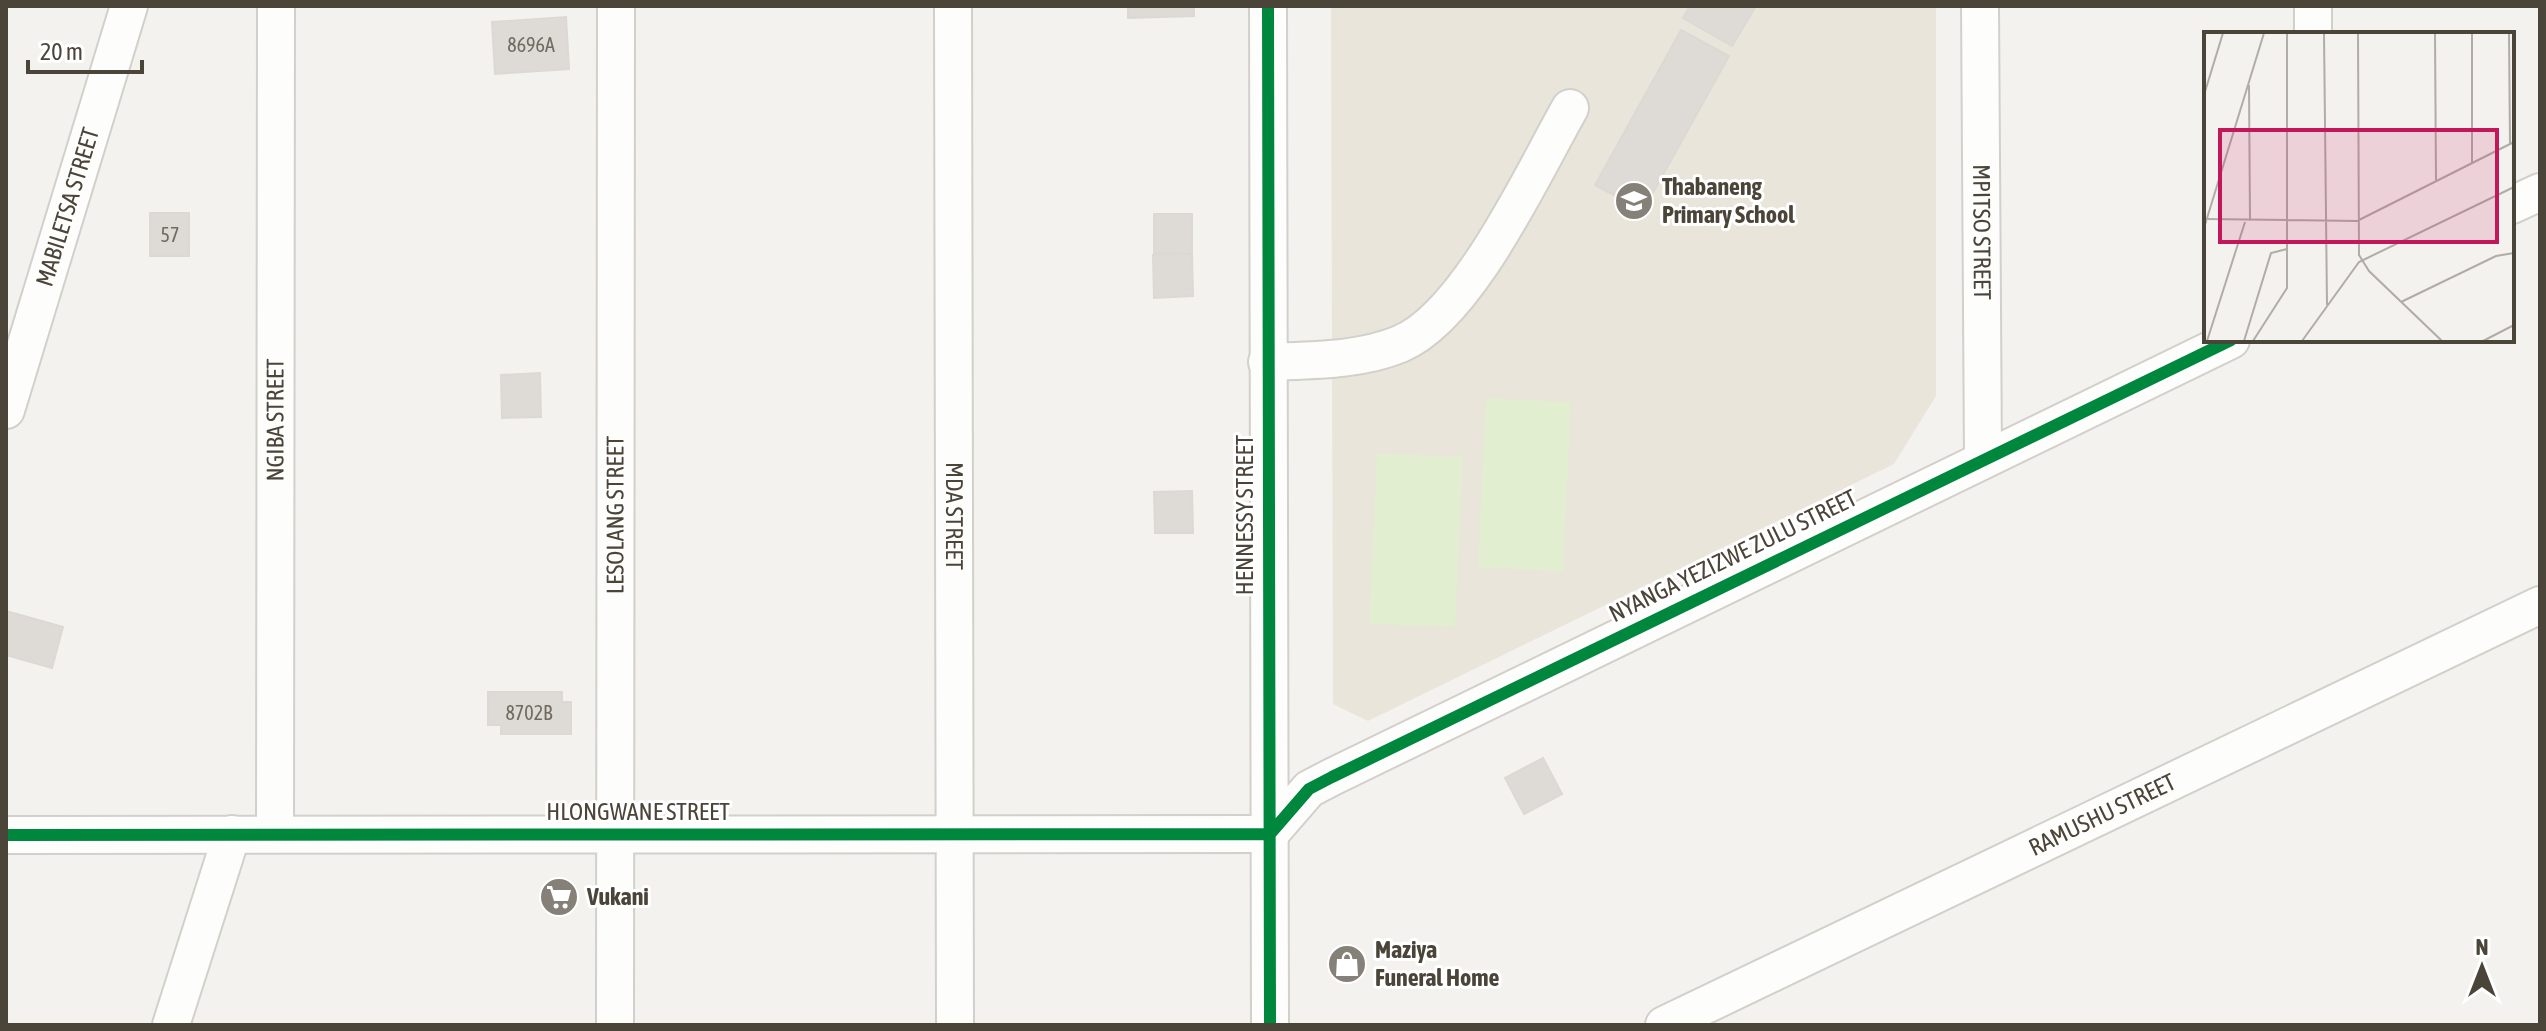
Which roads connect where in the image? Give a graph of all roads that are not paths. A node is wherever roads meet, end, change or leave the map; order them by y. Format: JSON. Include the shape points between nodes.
{"nodes":[{"id":1,"x":129,"y":6,"type":"edge"},
{"id":2,"x":276,"y":6,"type":"edge"},
{"id":3,"x":616,"y":6,"type":"edge"},
{"id":4,"x":953,"y":6,"type":"edge"},
{"id":5,"x":1268,"y":6,"type":"edge"},
{"id":6,"x":1980,"y":6,"type":"edge"},
{"id":7,"x":2313,"y":6,"type":"edge"},
{"id":8,"x":2313,"y":32,"type":"edge"},
{"id":9,"x":1570,"y":108,"type":"dead end"},
{"id":10,"x":2540,"y":192,"type":"edge"},
{"id":11,"x":2514,"y":204,"type":"edge"},
{"id":12,"x":2227,"y":342,"type":"edge"},
{"id":13,"x":1267,"y":362,"type":"junction"},
{"id":14,"x":6,"y":410,"type":"edge"},
{"id":15,"x":1983,"y":458,"type":"junction"},
{"id":16,"x":2540,"y":605,"type":"edge"},
{"id":17,"x":232,"y":834,"type":"junction"},
{"id":18,"x":275,"y":834,"type":"junction"},
{"id":19,"x":615,"y":834,"type":"junction"},
{"id":20,"x":953,"y":834,"type":"junction"},
{"id":21,"x":1270,"y":834,"type":"junction"},
{"id":22,"x":6,"y":835,"type":"edge"},
{"id":23,"x":171,"y":1025,"type":"edge"},
{"id":24,"x":615,"y":1025,"type":"edge"},
{"id":25,"x":955,"y":1025,"type":"edge"},
{"id":26,"x":1270,"y":1025,"type":"edge"},
{"id":27,"x":1664,"y":1025,"type":"edge"}],
"edges":[{"from":1,"to":14,"type":"street","name":"MABILETSA STREET"},
{"from":2,"to":18,"type":"street","name":"NGIBA STREET"},
{"from":3,"to":19,"type":"street","name":"LESOLANG STREET"},
{"from":4,"to":20,"type":"street","name":"MDA STREET"},
{"from":5,"to":13,"type":"street","name":"HENNESSY STREET"},
{"from":6,"to":15,"type":"street","name":"MPITSO STREET"},
{"from":7,"to":8,"type":"street"},
{"from":9,"to":13,"type":"street","via":[[1481,264],[1439,317],[1401,344],[1342,358]]},
{"from":10,"to":11,"type":"street"},
{"from":12,"to":15,"type":"street","name":"NYANGA YEZIZWE ZULU STREET"},
{"from":13,"to":21,"type":"street","name":"HENNESSY STREET"},
{"from":15,"to":21,"type":"street","name":"NYANGA YEZIZWE ZULU STREET","via":[[1309,789]]},
{"from":16,"to":27,"type":"street","name":"RAMUSHU STREET"},
{"from":17,"to":18,"type":"street","name":"HLONGWANE STREET"},
{"from":17,"to":22,"type":"street","name":"HLONGWANE STREET"},
{"from":17,"to":23,"type":"street"},
{"from":18,"to":19,"type":"street","name":"HLONGWANE STREET"},
{"from":19,"to":20,"type":"street","name":"HLONGWANE STREET"},
{"from":19,"to":24,"type":"street","name":"LESOLANG STREET"},
{"from":20,"to":21,"type":"street","name":"HLONGWANE STREET"},
{"from":20,"to":25,"type":"street","name":"MDA STREET"},
{"from":21,"to":26,"type":"street","name":"HENNESSY STREET"}]}
